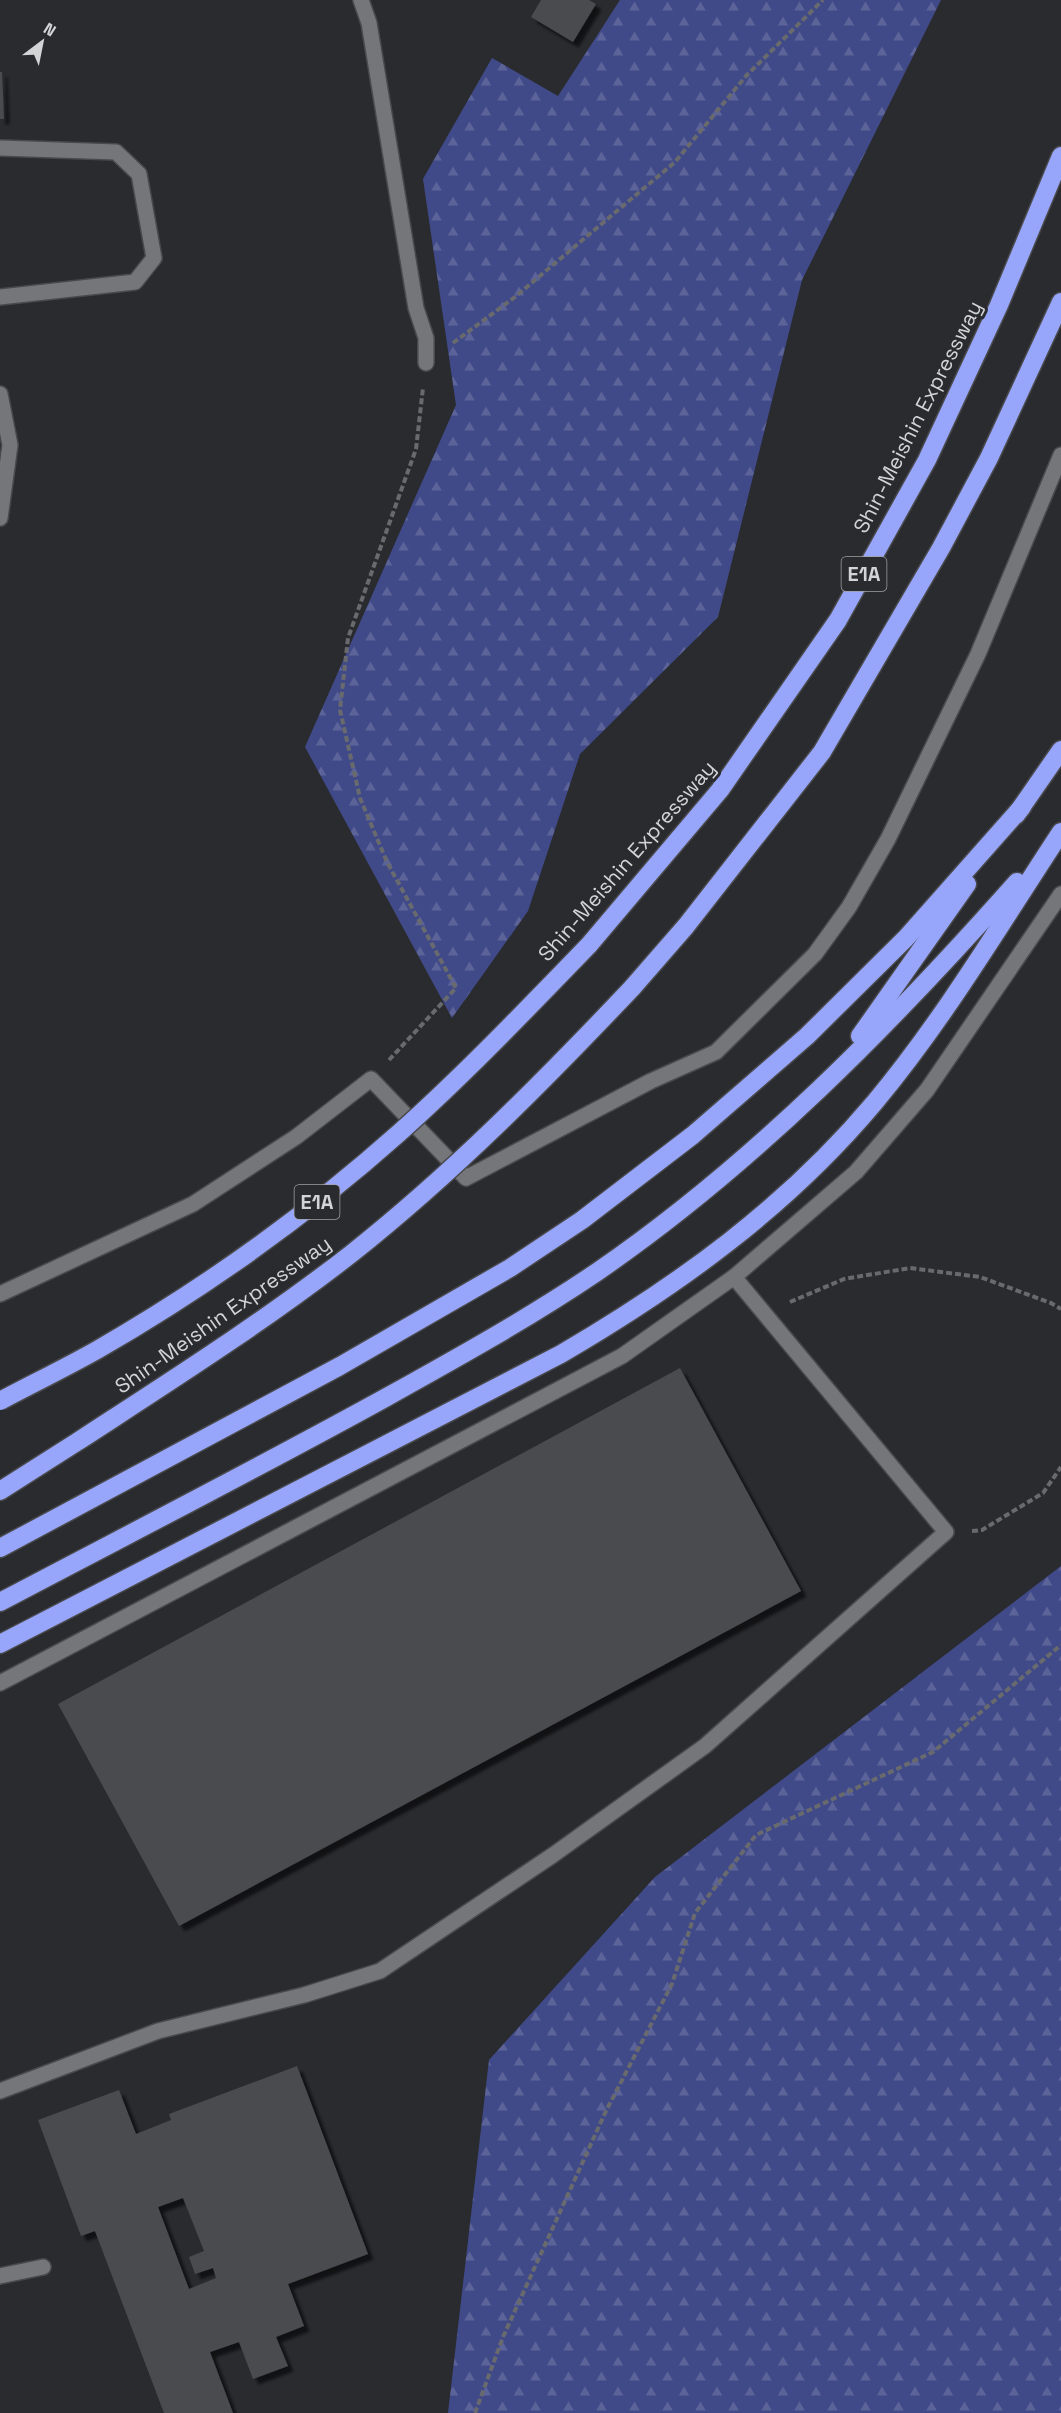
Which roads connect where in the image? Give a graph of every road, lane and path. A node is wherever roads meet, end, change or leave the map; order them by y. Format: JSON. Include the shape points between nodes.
{"nodes":[{"id":1,"x":361,"y":0,"type":"edge"},
{"id":2,"x":823,"y":0,"type":"edge"},
{"id":3,"x":0,"y":148,"type":"edge"},
{"id":4,"x":1061,"y":156,"type":"edge"},
{"id":5,"x":0,"y":297,"type":"edge"},
{"id":6,"x":1061,"y":302,"type":"edge"},
{"id":7,"x":426,"y":363,"type":"junction"},
{"id":8,"x":0,"y":394,"type":"edge"},
{"id":9,"x":1061,"y":454,"type":"edge"},
{"id":10,"x":0,"y":518,"type":"edge"},
{"id":11,"x":1061,"y":750,"type":"edge"},
{"id":12,"x":1022,"y":807,"type":"junction"},
{"id":13,"x":1061,"y":833,"type":"edge"},
{"id":14,"x":1061,"y":894,"type":"edge"},
{"id":15,"x":831,"y":1076,"type":"junction"},
{"id":16,"x":371,"y":1079,"type":"junction"},
{"id":17,"x":734,"y":1277,"type":"junction"},
{"id":18,"x":0,"y":1294,"type":"edge"},
{"id":19,"x":1061,"y":1309,"type":"edge"},
{"id":20,"x":764,"y":1313,"type":"junction"},
{"id":21,"x":0,"y":1401,"type":"edge"},
{"id":22,"x":80,"y":1440,"type":"junction"},
{"id":23,"x":1061,"y":1467,"type":"edge"},
{"id":24,"x":0,"y":1476,"type":"edge"},
{"id":25,"x":0,"y":1491,"type":"edge"},
{"id":26,"x":946,"y":1532,"type":"junction"},
{"id":27,"x":0,"y":1548,"type":"edge"},
{"id":28,"x":0,"y":1602,"type":"edge"},
{"id":29,"x":0,"y":1644,"type":"edge"},
{"id":30,"x":1061,"y":1645,"type":"edge"},
{"id":31,"x":0,"y":1683,"type":"edge"},
{"id":32,"x":0,"y":2091,"type":"edge"},
{"id":33,"x":43,"y":2267,"type":"dead end"},
{"id":34,"x":0,"y":2276,"type":"edge"},
{"id":35,"x":475,"y":2413,"type":"edge"}],
"edges":[{"from":1,"to":7,"type":"street","via":[[369,23],[416,308],[426,338]]},
{"from":2,"to":7,"type":"path","via":[[746,76],[675,162],[515,297]]},
{"from":3,"to":5,"type":"street","via":[[116,152],[139,174],[154,258],[135,282]]},
{"from":4,"to":21,"type":"highway","name":"Shin-Meishin Expressway","number":"E1A","bridge":true,"via":[[999,305],[927,460],[838,620],[720,790],[589,945],[398,1134],[317,1201],[222,1271],[97,1350]]},
{"from":6,"to":22,"type":"highway","name":"Shin-Meishin Expressway","number":"E1A","bridge":true,"via":[[989,458],[885,648],[822,752],[686,926],[529,1097],[352,1253],[265,1318]]},
{"from":7,"to":16,"type":"path","via":[[416,449],[348,638],[340,710],[360,798],[387,862],[456,988]]},
{"from":8,"to":10,"type":"street","via":[[10,444]]},
{"from":9,"to":16,"type":"street","via":[[978,654],[888,839],[849,908],[815,954],[716,1052],[651,1081],[466,1178]]},
{"from":11,"to":12,"type":"highway"},
{"from":12,"to":15,"type":"highway"},
{"from":12,"to":27,"type":"highway","via":[[906,938],[807,1036],[693,1135],[582,1220],[510,1268],[340,1366]]},
{"from":13,"to":15,"type":"highway","via":[[946,963]]},
{"from":13,"to":29,"type":"highway","via":[[939,1018],[876,1102],[762,1217],[706,1262],[561,1354]]},
{"from":14,"to":17,"type":"street","via":[[927,1090],[856,1172]]},
{"from":15,"to":28,"type":"highway","via":[[688,1204],[598,1271],[497,1336],[329,1430]]},
{"from":16,"to":18,"type":"street","via":[[296,1137],[193,1204]]},
{"from":17,"to":20,"type":"street"},
{"from":17,"to":31,"type":"street","via":[[621,1356]]},
{"from":19,"to":20,"type":"path","via":[[980,1277],[910,1268],[844,1279]]},
{"from":20,"to":26,"type":"street"},
{"from":22,"to":24,"type":"highway"},
{"from":22,"to":25,"type":"highway"},
{"from":23,"to":26,"type":"path","via":[[1043,1493],[982,1530]]},
{"from":26,"to":32,"type":"street","via":[[705,1746],[553,1855],[380,1971],[304,1995],[158,2031]]},
{"from":30,"to":35,"type":"path","via":[[933,1752],[756,1835],[695,1913],[672,1984],[606,2110],[503,2337]]},
{"from":33,"to":34,"type":"street"}]}
